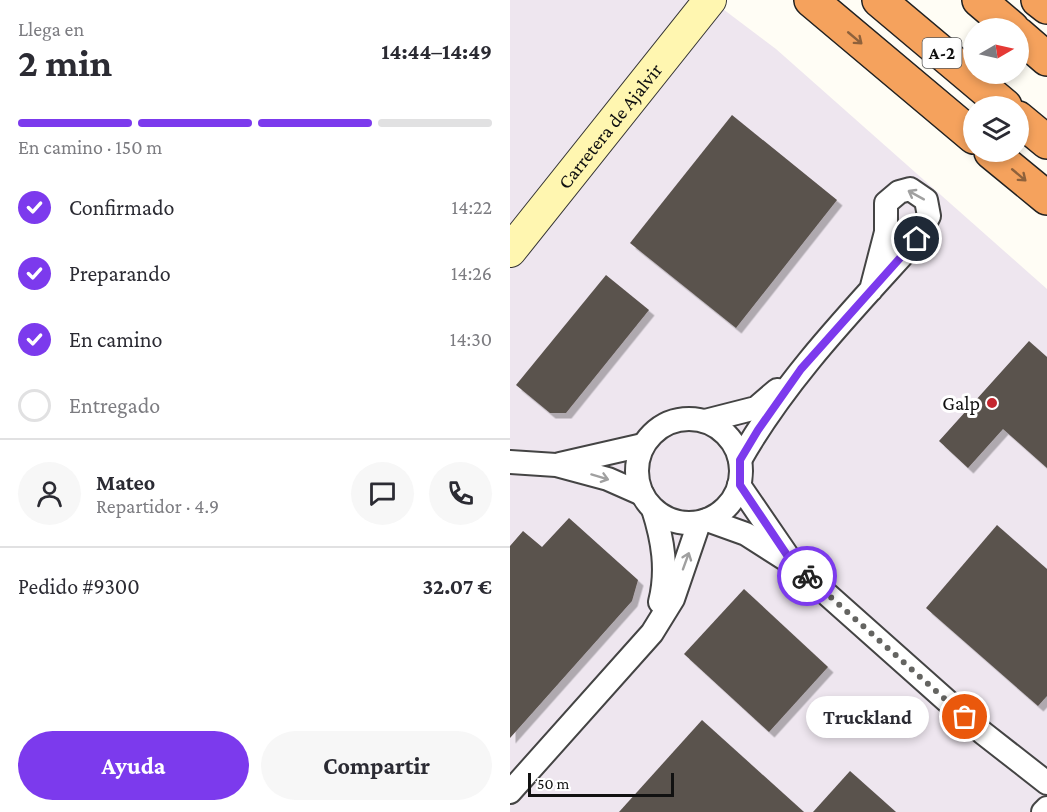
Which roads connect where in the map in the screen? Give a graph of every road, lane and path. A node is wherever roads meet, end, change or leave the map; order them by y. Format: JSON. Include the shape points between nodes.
{"nodes":[{"id":1,"x":811,"y":0,"type":"edge"},
{"id":2,"x":879,"y":0,"type":"edge"},
{"id":3,"x":979,"y":0,"type":"edge"},
{"id":4,"x":1038,"y":0,"type":"edge"},
{"id":5,"x":705,"y":6,"type":"edge"},
{"id":6,"x":1047,"y":7,"type":"edge"},
{"id":7,"x":1000,"y":18,"type":"edge"},
{"id":8,"x":1029,"y":43,"type":"edge"},
{"id":9,"x":1047,"y":59,"type":"edge"},
{"id":10,"x":993,"y":96,"type":"edge"},
{"id":11,"x":1029,"y":127,"type":"edge"},
{"id":12,"x":963,"y":128,"type":"edge"},
{"id":13,"x":1047,"y":142,"type":"edge"},
{"id":14,"x":1003,"y":162,"type":"edge"},
{"id":15,"x":1047,"y":198,"type":"edge"},
{"id":16,"x":510,"y":251,"type":"edge"},
{"id":17,"x":871,"y":290,"type":"dead end"},
{"id":18,"x":801,"y":369,"type":"junction"},
{"id":19,"x":705,"y":421,"type":"junction"},
{"id":20,"x":643,"y":445,"type":"junction"},
{"id":21,"x":740,"y":460,"type":"junction"},
{"id":22,"x":511,"y":462,"type":"edge"},
{"id":23,"x":556,"y":465,"type":"junction"},
{"id":24,"x":740,"y":485,"type":"junction"},
{"id":25,"x":647,"y":501,"type":"junction"},
{"id":26,"x":703,"y":521,"type":"junction"},
{"id":27,"x":793,"y":564,"type":"junction"},
{"id":28,"x":652,"y":633,"type":"junction"},
{"id":29,"x":1045,"y":778,"type":"edge"},
{"id":30,"x":510,"y":792,"type":"edge"},
{"id":31,"x":1047,"y":808,"type":"edge"},
{"id":32,"x":1043,"y":812,"type":"edge"}],
"edges":[{"from":1,"to":12,"type":"highway","one_way":true},
{"from":2,"to":10,"type":"highway","number":"A-2"},
{"from":3,"to":7,"type":"highway"},
{"from":4,"to":6,"type":"highway"},
{"from":5,"to":16,"type":"street","name":"Carretera de Ajalvir"},
{"from":8,"to":9,"type":"highway"},
{"from":11,"to":13,"type":"highway"},
{"from":14,"to":15,"type":"highway","one_way":true},
{"from":17,"to":18,"type":"street"},
{"from":18,"to":19,"type":"street","via":[[756,408]]},
{"from":18,"to":21,"type":"street"},
{"from":19,"to":20,"type":"street","via":[[688,418],[670,422]]},
{"from":19,"to":21,"type":"street","via":[[722,430],[734,443]]},
{"from":20,"to":23,"type":"street"},
{"from":20,"to":25,"type":"street","via":[[637,461],[637,478]]},
{"from":21,"to":24,"type":"street"},
{"from":22,"to":23,"type":"street"},
{"from":23,"to":25,"type":"street","one_way":true,"via":[[608,479]]},
{"from":24,"to":26,"type":"street","via":[[722,512]]},
{"from":24,"to":27,"type":"street"},
{"from":25,"to":26,"type":"street","via":[[674,521]]},
{"from":25,"to":28,"type":"street","via":[[663,541],[665,577]]},
{"from":26,"to":27,"type":"street","via":[[746,534]]},
{"from":28,"to":26,"type":"street","one_way":true,"via":[[673,599]]},
{"from":27,"to":29,"type":"street","via":[[983,733]]},
{"from":28,"to":30,"type":"street"},
{"from":31,"to":32,"type":"street"}]}
